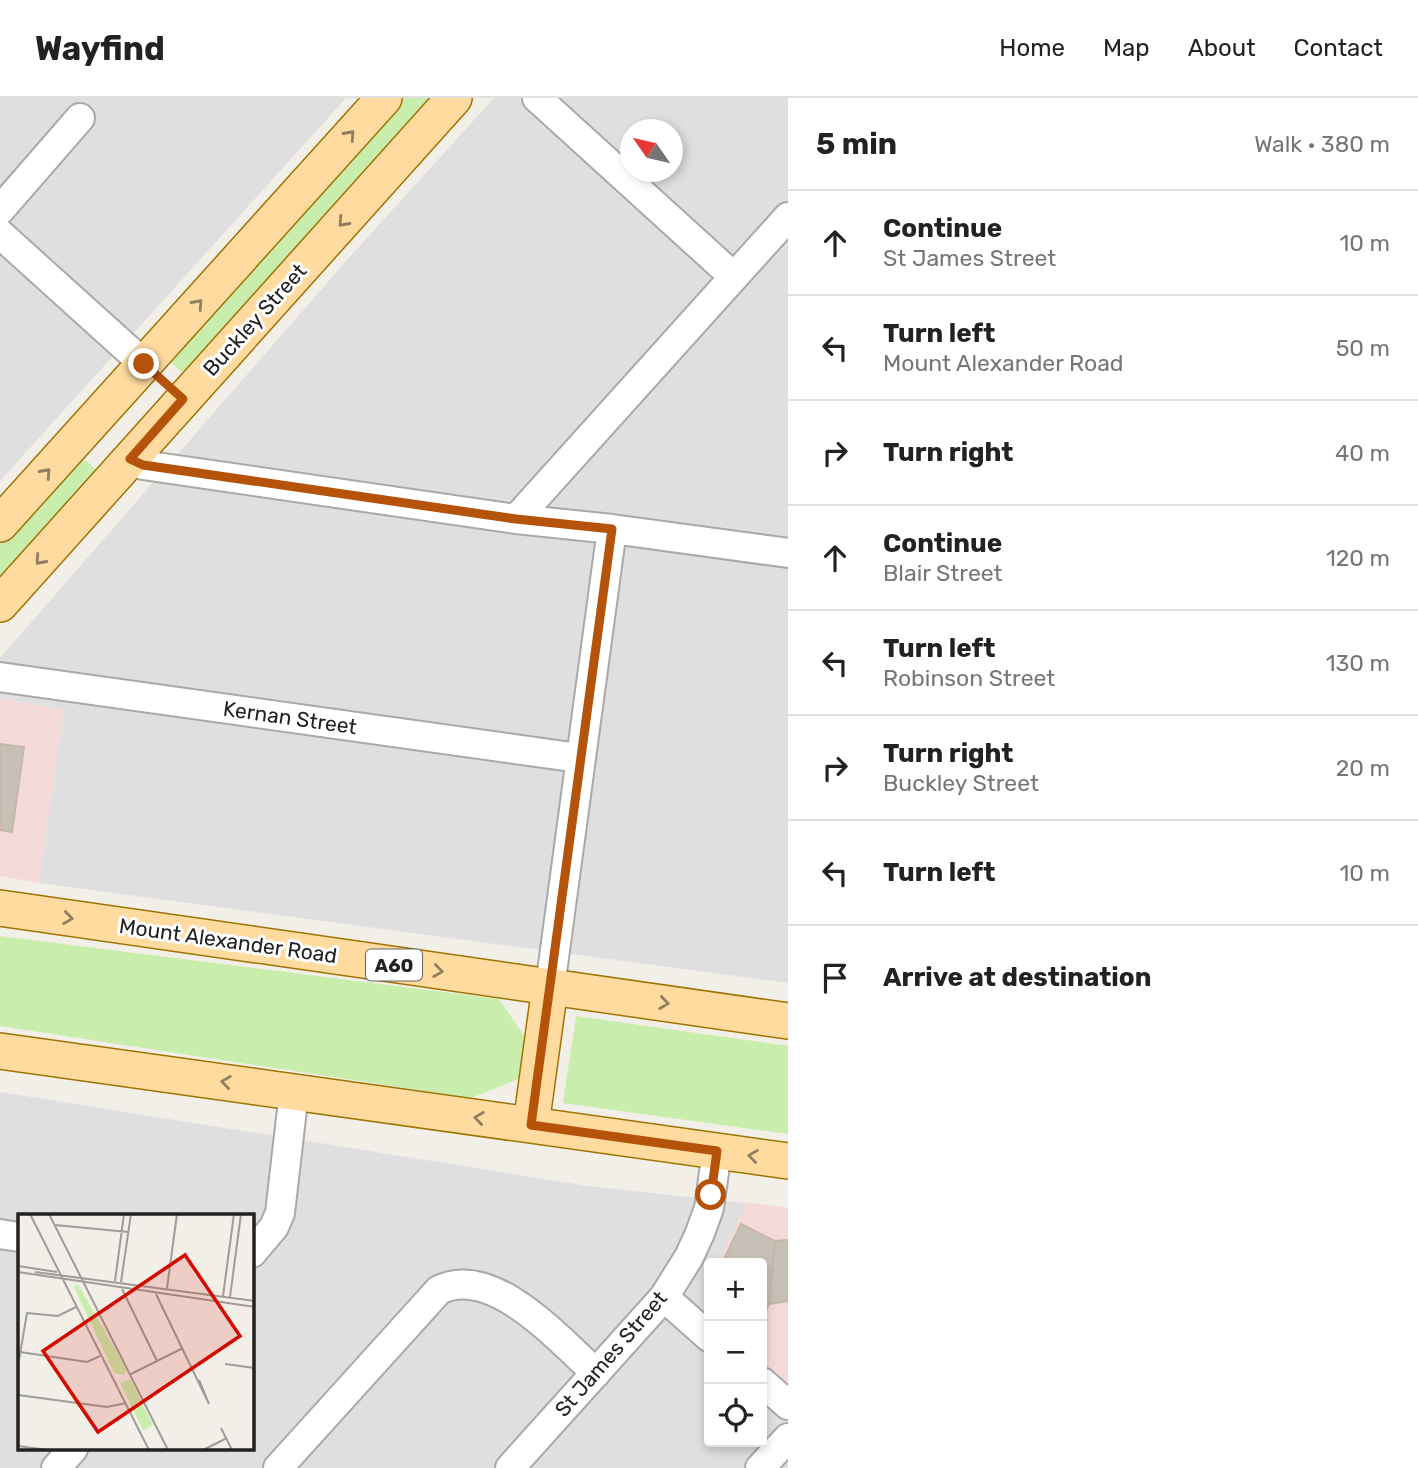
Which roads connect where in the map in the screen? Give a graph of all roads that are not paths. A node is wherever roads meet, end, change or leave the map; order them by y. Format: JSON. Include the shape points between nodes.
{"nodes":[{"id":1,"x":384,"y":98,"type":"edge"},
{"id":2,"x":454,"y":98,"type":"edge"},
{"id":3,"x":537,"y":98,"type":"edge"},
{"id":4,"x":80,"y":118,"type":"dead end"},
{"id":5,"x":0,"y":210,"type":"edge"},
{"id":6,"x":788,"y":217,"type":"edge"},
{"id":7,"x":0,"y":234,"type":"edge"},
{"id":8,"x":734,"y":277,"type":"junction"},
{"id":9,"x":144,"y":364,"type":"junction"},
{"id":10,"x":183,"y":399,"type":"junction"},
{"id":11,"x":90,"y":424,"type":"junction"},
{"id":12,"x":130,"y":459,"type":"junction"},
{"id":13,"x":516,"y":519,"type":"junction"},
{"id":14,"x":0,"y":524,"type":"edge"},
{"id":15,"x":612,"y":529,"type":"junction"},
{"id":16,"x":788,"y":553,"type":"edge"},
{"id":17,"x":0,"y":604,"type":"edge"},
{"id":18,"x":0,"y":677,"type":"edge"},
{"id":19,"x":579,"y":758,"type":"junction"},
{"id":20,"x":0,"y":908,"type":"edge"},
{"id":21,"x":550,"y":987,"type":"junction"},
{"id":22,"x":788,"y":1021,"type":"edge"},
{"id":23,"x":0,"y":1051,"type":"edge"},
{"id":24,"x":294,"y":1092,"type":"junction"},
{"id":25,"x":531,"y":1125,"type":"junction"},
{"id":26,"x":717,"y":1151,"type":"junction"},
{"id":27,"x":788,"y":1161,"type":"edge"},
{"id":28,"x":0,"y":1234,"type":"edge"},
{"id":29,"x":18,"y":1237,"type":"edge"},
{"id":30,"x":254,"y":1251,"type":"edge"},
{"id":31,"x":664,"y":1297,"type":"junction"},
{"id":32,"x":704,"y":1333,"type":"edge"},
{"id":33,"x":596,"y":1373,"type":"junction"},
{"id":34,"x":764,"y":1384,"type":"edge"},
{"id":35,"x":788,"y":1405,"type":"edge"},
{"id":36,"x":788,"y":1438,"type":"edge"},
{"id":37,"x":72,"y":1450,"type":"edge"},
{"id":38,"x":56,"y":1468,"type":"edge"},
{"id":39,"x":278,"y":1468,"type":"edge"},
{"id":40,"x":510,"y":1468,"type":"edge"},
{"id":41,"x":760,"y":1468,"type":"edge"}],
"edges":[{"from":9,"to":1,"type":"main road","one_way":true},
{"from":2,"to":10,"type":"main road","name":"Buckley Street","one_way":true},
{"from":3,"to":8,"type":"street"},
{"from":4,"to":5,"type":"street"},
{"from":6,"to":8,"type":"street"},
{"from":7,"to":9,"type":"street"},
{"from":8,"to":13,"type":"street"},
{"from":9,"to":10,"type":"main road"},
{"from":9,"to":11,"type":"main road"},
{"from":10,"to":12,"type":"main road","name":"Buckley Street"},
{"from":11,"to":12,"type":"main road"},
{"from":14,"to":11,"type":"main road","one_way":true},
{"from":12,"to":13,"type":"street","via":[[143,465]]},
{"from":12,"to":17,"type":"main road","name":"Buckley Street","one_way":true},
{"from":13,"to":15,"type":"street"},
{"from":15,"to":16,"type":"street"},
{"from":15,"to":19,"type":"street"},
{"from":18,"to":19,"type":"street","name":"Kernan Street"},
{"from":19,"to":21,"type":"street"},
{"from":20,"to":21,"type":"main road","name":"Mount Alexander Road","number":"A60","one_way":true},
{"from":21,"to":22,"type":"main road","name":"Mount Alexander Road","number":"A60","one_way":true},
{"from":21,"to":25,"type":"main road"},
{"from":24,"to":23,"type":"main road","one_way":true},
{"from":25,"to":24,"type":"main road","one_way":true},
{"from":24,"to":30,"type":"street","via":[[280,1213]]},
{"from":25,"to":26,"type":"main road"},
{"from":27,"to":26,"type":"main road","one_way":true},
{"from":26,"to":31,"type":"street","name":"St James Street","via":[[709,1208],[700,1233]]},
{"from":28,"to":29,"type":"street"},
{"from":31,"to":32,"type":"street"},
{"from":31,"to":33,"type":"street","name":"St James Street"},
{"from":33,"to":39,"type":"street","via":[[519,1305],[480,1287],[451,1284],[439,1290]]},
{"from":33,"to":40,"type":"street","name":"St James Street"},
{"from":34,"to":35,"type":"street"},
{"from":36,"to":41,"type":"street"},
{"from":37,"to":38,"type":"street"}]}
